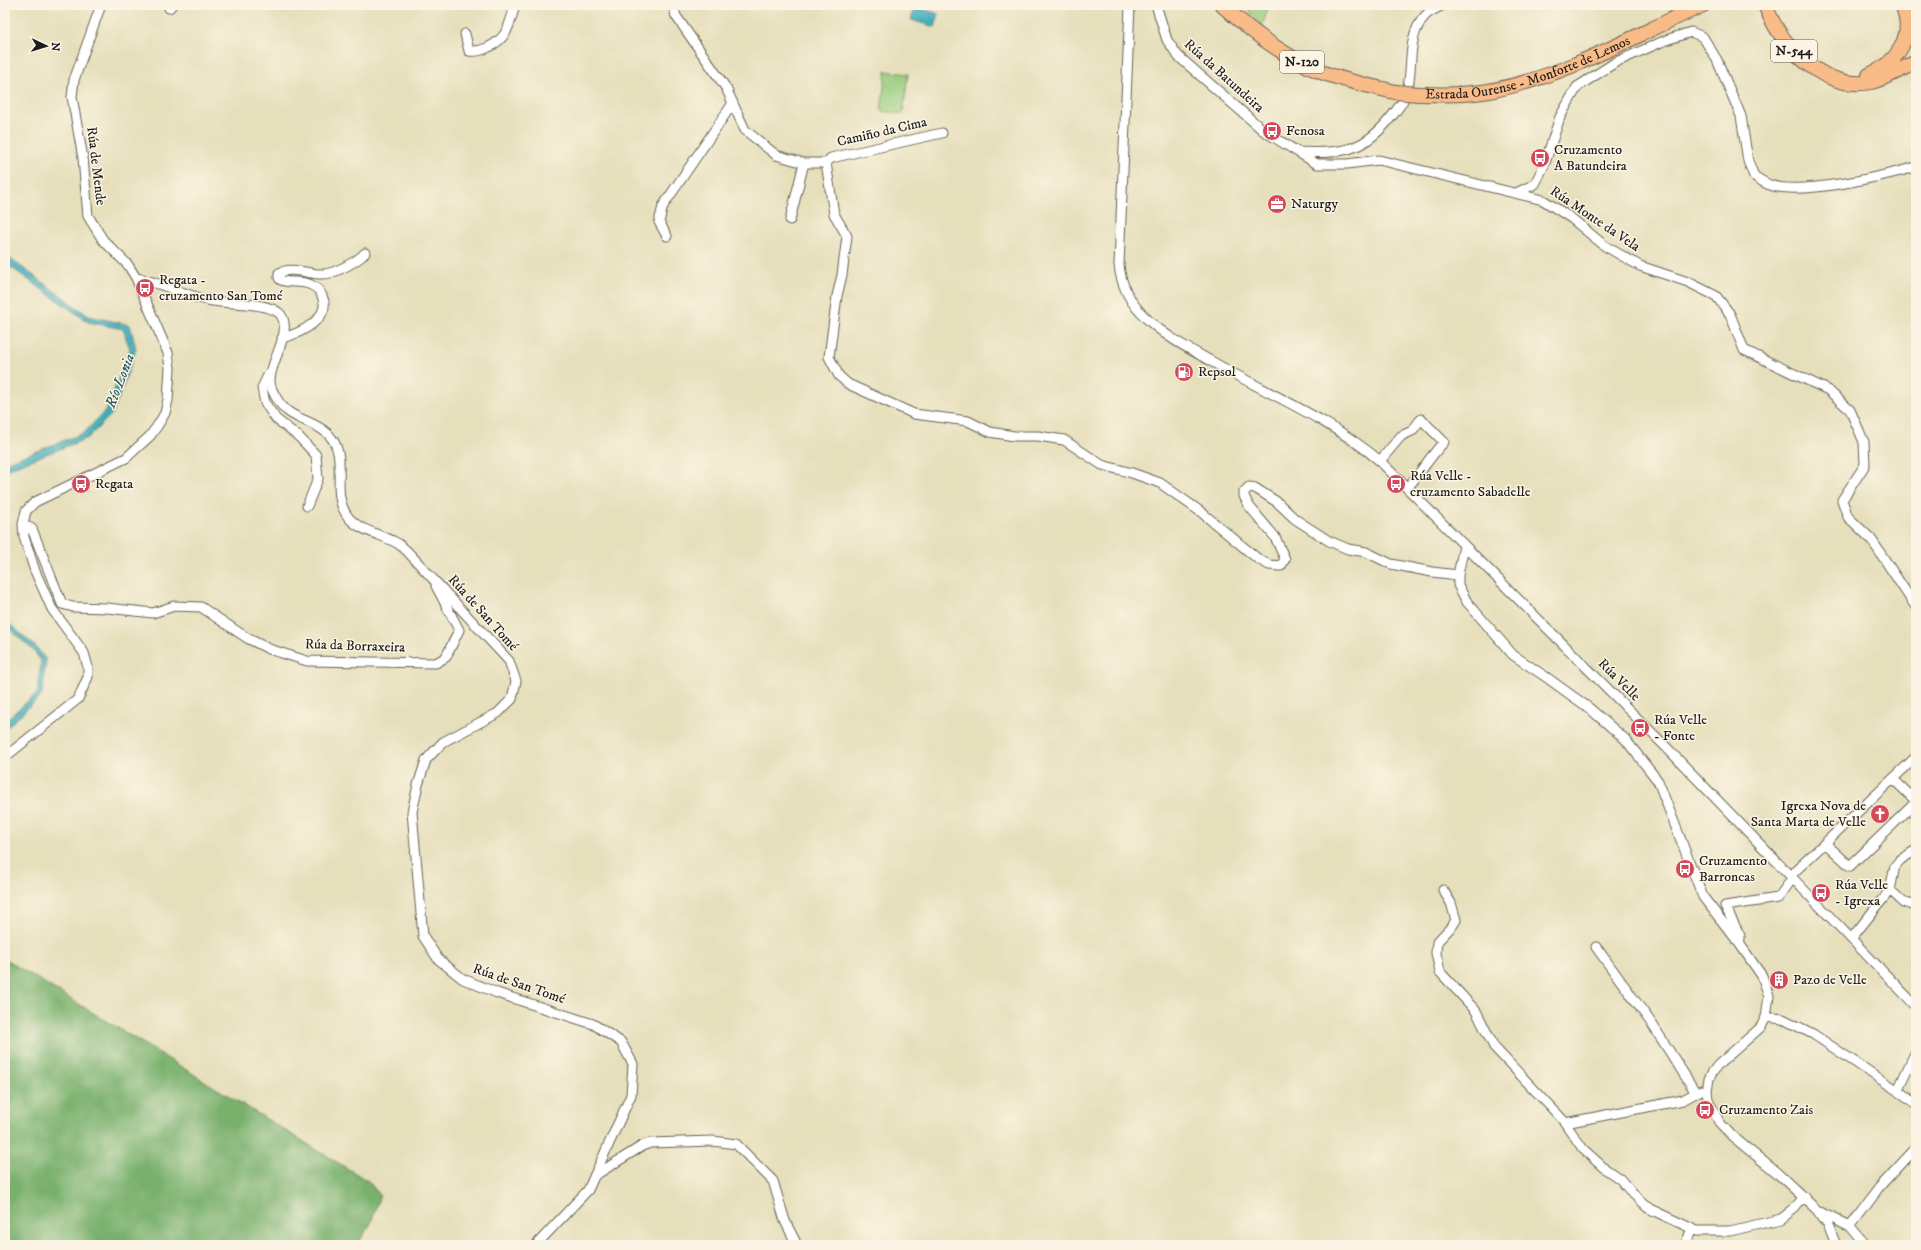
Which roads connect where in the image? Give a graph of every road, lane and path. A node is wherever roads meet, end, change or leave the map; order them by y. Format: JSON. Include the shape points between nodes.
{"nodes":[{"id":1,"x":101,"y":5,"type":"edge"},
{"id":2,"x":515,"y":5,"type":"edge"},
{"id":3,"x":673,"y":5,"type":"edge"},
{"id":4,"x":1130,"y":5,"type":"edge"},
{"id":5,"x":1156,"y":5,"type":"edge"},
{"id":6,"x":1222,"y":5,"type":"edge"},
{"id":7,"x":1443,"y":5,"type":"edge"},
{"id":8,"x":1685,"y":5,"type":"edge"},
{"id":9,"x":1703,"y":5,"type":"edge"},
{"id":10,"x":1902,"y":5,"type":"edge"},
{"id":11,"x":1766,"y":9,"type":"edge"},
{"id":12,"x":465,"y":34,"type":"dead end"},
{"id":13,"x":1623,"y":42,"type":"junction"},
{"id":14,"x":1916,"y":57,"type":"edge"},
{"id":15,"x":1910,"y":65,"type":"edge"},
{"id":16,"x":1831,"y":78,"type":"junction"},
{"id":17,"x":733,"y":103,"type":"junction"},
{"id":18,"x":942,"y":133,"type":"dead end"},
{"id":19,"x":1296,"y":152,"type":"junction"},
{"id":20,"x":804,"y":163,"type":"junction"},
{"id":21,"x":826,"y":163,"type":"junction"},
{"id":22,"x":1916,"y":167,"type":"edge"},
{"id":23,"x":1518,"y":192,"type":"junction"},
{"id":24,"x":790,"y":220,"type":"dead end"},
{"id":25,"x":667,"y":236,"type":"dead end"},
{"id":26,"x":365,"y":253,"type":"dead end"},
{"id":27,"x":136,"y":278,"type":"junction"},
{"id":28,"x":282,"y":338,"type":"junction"},
{"id":29,"x":273,"y":365,"type":"junction"},
{"id":30,"x":1380,"y":461,"type":"junction"},
{"id":31,"x":1407,"y":488,"type":"junction"},
{"id":32,"x":307,"y":506,"type":"dead end"},
{"id":33,"x":23,"y":524,"type":"junction"},
{"id":34,"x":1464,"y":546,"type":"junction"},
{"id":35,"x":1458,"y":575,"type":"junction"},
{"id":36,"x":431,"y":577,"type":"junction"},
{"id":37,"x":1916,"y":608,"type":"edge"},
{"id":38,"x":5,"y":757,"type":"edge"},
{"id":39,"x":1916,"y":757,"type":"edge"},
{"id":40,"x":1893,"y":779,"type":"junction"},
{"id":41,"x":1916,"y":802,"type":"edge"},
{"id":42,"x":1825,"y":843,"type":"junction"},
{"id":43,"x":1916,"y":850,"type":"edge"},
{"id":44,"x":1792,"y":877,"type":"junction"},
{"id":45,"x":1443,"y":890,"type":"dead end"},
{"id":46,"x":1890,"y":890,"type":"junction"},
{"id":47,"x":1916,"y":906,"type":"edge"},
{"id":48,"x":1851,"y":939,"type":"junction"},
{"id":49,"x":1740,"y":943,"type":"junction"},
{"id":50,"x":1596,"y":947,"type":"dead end"},
{"id":51,"x":1916,"y":1006,"type":"edge"},
{"id":52,"x":1766,"y":1017,"type":"junction"},
{"id":53,"x":1916,"y":1052,"type":"edge"},
{"id":54,"x":1707,"y":1090,"type":"junction"},
{"id":55,"x":1898,"y":1090,"type":"junction"},
{"id":56,"x":1696,"y":1093,"type":"junction"},
{"id":57,"x":1916,"y":1105,"type":"edge"},
{"id":58,"x":1565,"y":1123,"type":"junction"},
{"id":59,"x":1916,"y":1148,"type":"edge"},
{"id":60,"x":594,"y":1176,"type":"junction"},
{"id":61,"x":1804,"y":1197,"type":"junction"},
{"id":62,"x":1817,"y":1210,"type":"junction"},
{"id":63,"x":1850,"y":1227,"type":"junction"},
{"id":64,"x":1692,"y":1229,"type":"junction"},
{"id":65,"x":1689,"y":1244,"type":"edge"},
{"id":66,"x":536,"y":1245,"type":"edge"},
{"id":67,"x":797,"y":1245,"type":"edge"},
{"id":68,"x":1836,"y":1245,"type":"edge"},
{"id":69,"x":1865,"y":1245,"type":"edge"}],
"edges":[{"from":1,"to":27,"type":"street","name":"Rúa de Mende","via":[[74,80],[72,97],[83,158],[88,216],[102,240],[128,265]]},
{"from":2,"to":12,"type":"street","via":[[508,28],[498,42],[477,52],[469,51]]},
{"from":3,"to":17,"type":"street","name":"Camiño da Cima","via":[[676,16],[726,88]]},
{"from":4,"to":30,"type":"street","name":"Rúa Velle","via":[[1119,265],[1124,289],[1141,313],[1170,336],[1348,437]]},
{"from":5,"to":19,"type":"street","name":"Rúa da Batundeira","via":[[1167,40],[1178,56],[1264,132]]},
{"from":6,"to":13,"type":"highway","name":"Estrada Ourense - Monforte de Lemos","number":"N-120","bridge":true,"via":[[1245,26],[1296,60],[1350,82],[1395,92],[1458,95],[1490,91],[1546,76]]},
{"from":7,"to":19,"type":"street","via":[[1425,15],[1417,29],[1412,46],[1406,95],[1403,103],[1382,129],[1358,146],[1329,153]]},
{"from":8,"to":13,"type":"highway"},
{"from":9,"to":13,"type":"highway","name":"Estrada Ourense - Monforte de Lemos","number":"N-120"},
{"from":10,"to":16,"type":"highway","via":[[1906,23],[1905,41],[1894,59],[1881,70],[1867,76]]},
{"from":11,"to":16,"type":"highway","number":"N-544","via":[[1779,32],[1799,56]]},
{"from":14,"to":15,"type":"highway"},
{"from":15,"to":16,"type":"highway","via":[[1870,82],[1856,84]]},
{"from":17,"to":20,"type":"street","name":"Camiño da Cima","via":[[746,130],[776,155]]},
{"from":17,"to":25,"type":"street","via":[[663,206],[659,222]]},
{"from":18,"to":21,"type":"street","name":"Camiño da Cima","via":[[831,158]]},
{"from":19,"to":23,"type":"street","name":"Rúa da Batundeira","via":[[1317,164],[1379,160],[1472,184]]},
{"from":20,"to":21,"type":"street","name":"Camiño da Cima"},
{"from":20,"to":24,"type":"street"},
{"from":21,"to":35,"type":"street","via":[[834,214],[848,236],[829,357],[839,376],[848,384],[914,414],[968,421],[990,432],[1064,440],[1102,465],[1160,483],[1269,565],[1281,566],[1285,558],[1275,537],[1246,501],[1244,492],[1249,487],[1277,502],[1295,519],[1329,541],[1348,549],[1366,552],[1391,564]]},
{"from":22,"to":23,"type":"street","via":[[1855,181],[1799,188],[1771,185],[1754,176],[1748,161],[1741,116],[1718,60],[1703,37],[1691,32],[1616,62],[1577,87],[1560,117],[1545,163],[1535,184]]},
{"from":23,"to":37,"type":"street","name":"Rúa Monte da Vela","via":[[1543,200],[1571,218],[1605,246],[1640,266],[1688,282],[1716,296],[1730,314],[1744,350],[1828,390],[1850,410],[1864,442],[1865,465],[1842,500],[1848,517],[1871,539]]},
{"from":26,"to":28,"type":"street","via":[[340,270],[324,274],[297,270],[279,273],[278,278],[284,281],[304,283],[316,288],[324,304],[318,318],[310,327]]},
{"from":27,"to":28,"type":"street","name":"Rúa de San Tomé","via":[[149,280],[208,301],[263,306],[275,310],[281,315],[284,324]]},
{"from":27,"to":33,"type":"street","name":"Rúa de Mende","via":[[168,354],[170,382],[165,413],[150,436],[126,458],[35,502],[26,511]]},
{"from":28,"to":29,"type":"street","name":"Rúa de San Tomé"},
{"from":29,"to":32,"type":"street","via":[[262,388],[265,403],[276,419],[299,437],[316,455],[318,479]]},
{"from":29,"to":36,"type":"street","name":"Rúa de San Tomé","via":[[270,382],[282,408],[318,426],[336,445],[340,457],[339,486],[346,514],[369,532],[395,542]]},
{"from":30,"to":31,"type":"street","name":"Rúa Velle"},
{"from":30,"to":31,"type":"street","via":[[1401,436],[1412,431],[1421,419],[1444,442]]},
{"from":31,"to":34,"type":"street","name":"Rúa Velle"},
{"from":33,"to":36,"type":"street","name":"Rúa da Borraxeira","via":[[32,529],[62,604],[153,613],[174,606],[201,607],[268,649],[307,661],[436,662],[446,657],[459,630]]},
{"from":33,"to":38,"type":"street","via":[[24,537],[35,571],[52,609],[84,653],[88,677],[78,699]]},
{"from":34,"to":35,"type":"street"},
{"from":34,"to":44,"type":"street","name":"Rúa Velle","via":[[1667,748]]},
{"from":35,"to":49,"type":"street","via":[[1458,585],[1467,602],[1513,655],[1588,708],[1625,739],[1658,781],[1703,897]]},
{"from":36,"to":60,"type":"street","name":"Rúa de San Tomé","via":[[509,661],[516,681],[512,699],[498,713],[443,742],[426,760],[412,812],[423,936],[438,959],[463,979],[496,993],[593,1024],[621,1042],[633,1064],[631,1095]]},
{"from":39,"to":40,"type":"street"},
{"from":40,"to":41,"type":"street"},
{"from":40,"to":42,"type":"street"},
{"from":41,"to":42,"type":"street","via":[[1850,866]]},
{"from":42,"to":44,"type":"street"},
{"from":43,"to":46,"type":"street","via":[[1895,866]]},
{"from":44,"to":48,"type":"street","name":"Rúa Velle"},
{"from":44,"to":49,"type":"street","via":[[1778,898],[1725,906],[1740,936]]},
{"from":45,"to":58,"type":"street","via":[[1451,903],[1456,920],[1437,942],[1436,953],[1440,972],[1476,1010],[1494,1047]]},
{"from":46,"to":47,"type":"street","via":[[1903,902]]},
{"from":46,"to":48,"type":"street"},
{"from":48,"to":51,"type":"street","name":"Rúa Velle"},
{"from":49,"to":52,"type":"street","via":[[1762,976],[1769,996]]},
{"from":50,"to":56,"type":"street","via":[[1652,1024]]},
{"from":52,"to":54,"type":"street","via":[[1762,1027],[1718,1065],[1709,1079]]},
{"from":52,"to":55,"type":"street","via":[[1783,1018],[1813,1034]]},
{"from":53,"to":55,"type":"street"},
{"from":54,"to":56,"type":"street"},
{"from":54,"to":61,"type":"street","via":[[1709,1103],[1719,1122]]},
{"from":55,"to":57,"type":"street"},
{"from":56,"to":58,"type":"street","via":[[1683,1100]]},
{"from":58,"to":64,"type":"street","via":[[1583,1149],[1620,1179],[1650,1209]]},
{"from":59,"to":63,"type":"street","via":[[1879,1188]]},
{"from":60,"to":66,"type":"street","name":"Rúa de San Tomé","via":[[588,1190]]},
{"from":60,"to":67,"type":"street","via":[[650,1143],[713,1141],[736,1144],[773,1181],[785,1221]]},
{"from":61,"to":62,"type":"street"},
{"from":61,"to":64,"type":"street","via":[[1781,1219],[1730,1231]]},
{"from":62,"to":63,"type":"street"},
{"from":62,"to":68,"type":"street","via":[[1828,1225]]},
{"from":63,"to":69,"type":"street"},
{"from":64,"to":65,"type":"street"}]}
